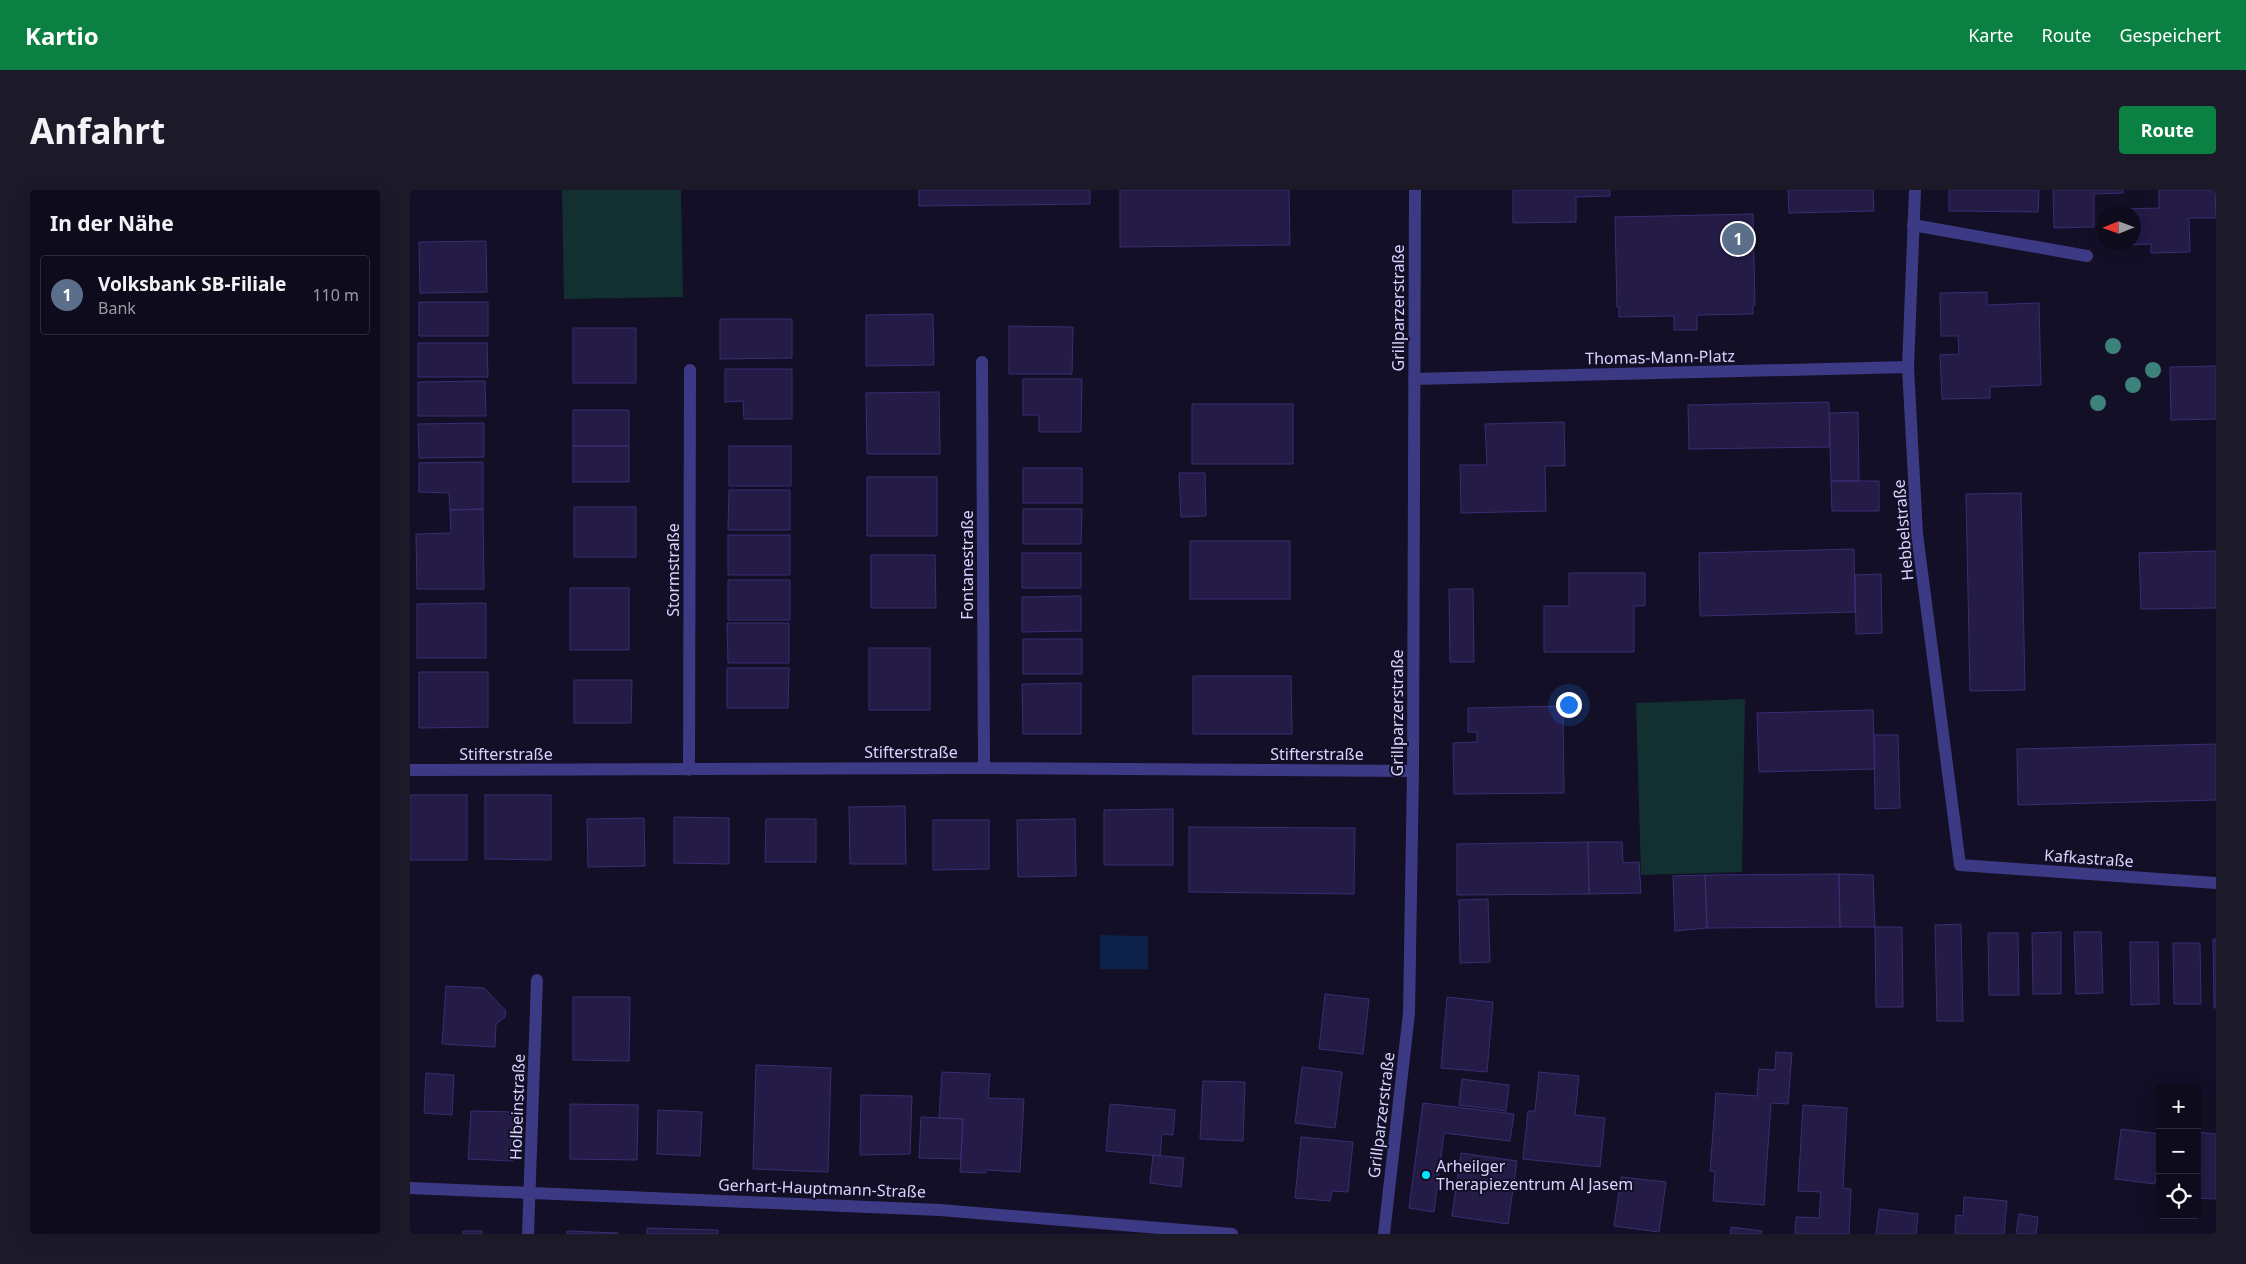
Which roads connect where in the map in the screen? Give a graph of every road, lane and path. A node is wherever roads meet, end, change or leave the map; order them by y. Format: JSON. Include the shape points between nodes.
{"nodes":[{"id":1,"x":1415,"y":190,"type":"edge"},
{"id":2,"x":1914,"y":190,"type":"edge"},
{"id":3,"x":1913,"y":225,"type":"junction"},
{"id":4,"x":2087,"y":256,"type":"dead end"},
{"id":5,"x":982,"y":362,"type":"dead end"},
{"id":6,"x":1908,"y":367,"type":"junction"},
{"id":7,"x":690,"y":370,"type":"dead end"},
{"id":8,"x":1414,"y":379,"type":"junction"},
{"id":9,"x":984,"y":768,"type":"junction"},
{"id":10,"x":410,"y":770,"type":"edge"},
{"id":11,"x":689,"y":770,"type":"junction"},
{"id":12,"x":1413,"y":771,"type":"junction"},
{"id":13,"x":1960,"y":865,"type":"joint"},
{"id":14,"x":2216,"y":883,"type":"edge"},
{"id":15,"x":536,"y":980,"type":"dead end"},
{"id":16,"x":410,"y":1188,"type":"edge"},
{"id":17,"x":531,"y":1192,"type":"junction"},
{"id":18,"x":528,"y":1234,"type":"edge"},
{"id":19,"x":1232,"y":1234,"type":"edge"},
{"id":20,"x":1384,"y":1234,"type":"edge"}],
"edges":[{"from":1,"to":8,"type":"street","name":"Grillparzerstraße"},
{"from":2,"to":3,"type":"street","name":"Hebbelstraße"},
{"from":3,"to":4,"type":"street"},
{"from":3,"to":6,"type":"street","name":"Hebbelstraße"},
{"from":5,"to":9,"type":"street","name":"Fontanestraße"},
{"from":6,"to":8,"type":"street","name":"Thomas-Mann-Platz"},
{"from":6,"to":13,"type":"street","name":"Hebbelstraße","via":[[1918,534]]},
{"from":7,"to":11,"type":"street","name":"Stormstraße"},
{"from":8,"to":12,"type":"street","name":"Grillparzerstraße"},
{"from":9,"to":11,"type":"street","name":"Stifterstraße"},
{"from":9,"to":12,"type":"street","name":"Stifterstraße"},
{"from":10,"to":11,"type":"street","name":"Stifterstraße"},
{"from":12,"to":20,"type":"street","name":"Grillparzerstraße","via":[[1409,1013]]},
{"from":13,"to":14,"type":"street","name":"Kafkastraße"},
{"from":15,"to":17,"type":"street","name":"Holbeinstraße"},
{"from":16,"to":17,"type":"street","name":"Gerhart-Hauptmann-Straße"},
{"from":17,"to":18,"type":"street","name":"Holbeinstraße"},
{"from":17,"to":19,"type":"street","name":"Gerhart-Hauptmann-Straße","via":[[940,1210]]}]}
